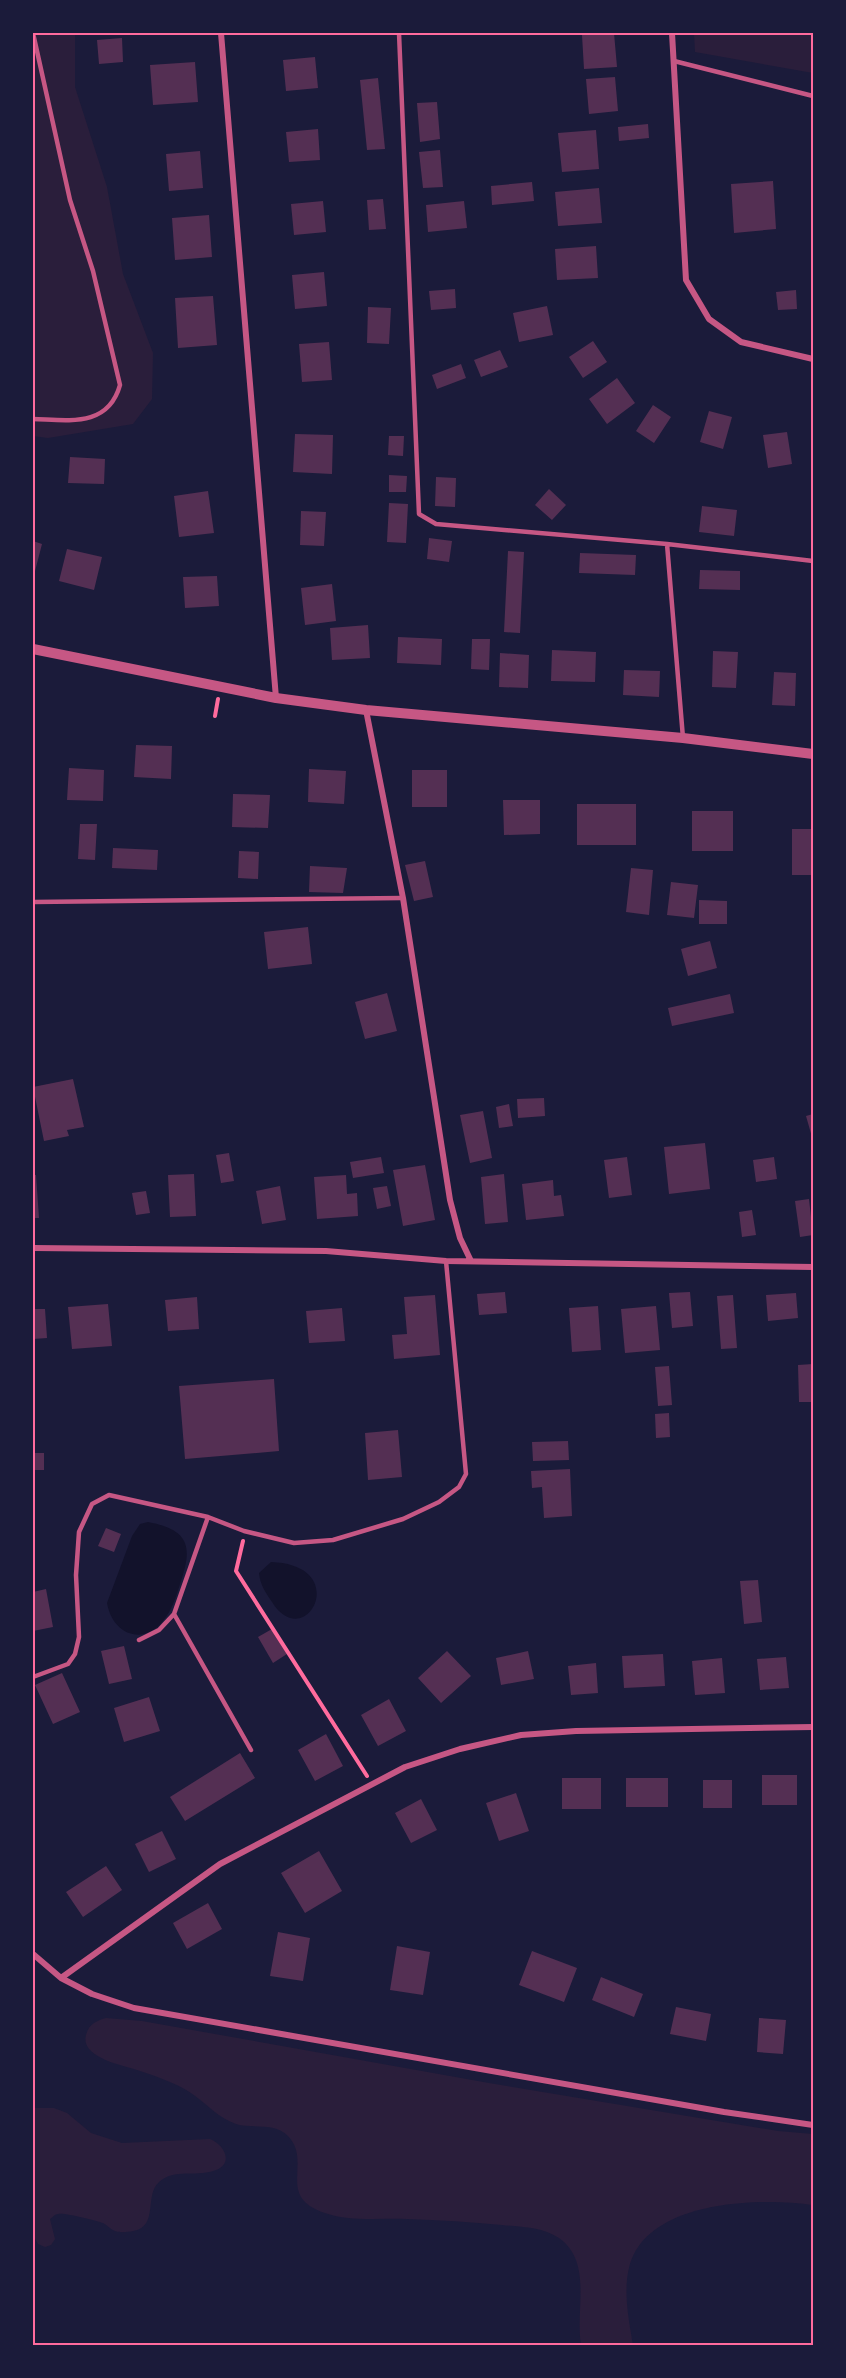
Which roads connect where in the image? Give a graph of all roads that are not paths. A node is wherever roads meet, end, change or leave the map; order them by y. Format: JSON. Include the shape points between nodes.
{"nodes":[{"id":1,"x":33,"y":33,"type":"edge"},
{"id":2,"x":221,"y":33,"type":"edge"},
{"id":3,"x":399,"y":33,"type":"edge"},
{"id":4,"x":672,"y":33,"type":"edge"},
{"id":5,"x":674,"y":61,"type":"junction"},
{"id":6,"x":813,"y":96,"type":"edge"},
{"id":7,"x":813,"y":359,"type":"edge"},
{"id":8,"x":33,"y":419,"type":"edge"},
{"id":9,"x":667,"y":544,"type":"junction"},
{"id":10,"x":813,"y":561,"type":"edge"},
{"id":11,"x":33,"y":649,"type":"edge"},
{"id":12,"x":276,"y":698,"type":"junction"},
{"id":13,"x":366,"y":710,"type":"junction"},
{"id":14,"x":683,"y":738,"type":"junction"},
{"id":15,"x":813,"y":754,"type":"edge"},
{"id":16,"x":404,"y":898,"type":"junction"},
{"id":17,"x":33,"y":902,"type":"edge"},
{"id":18,"x":33,"y":1248,"type":"edge"},
{"id":19,"x":446,"y":1261,"type":"junction"},
{"id":20,"x":471,"y":1261,"type":"junction"},
{"id":21,"x":813,"y":1267,"type":"edge"},
{"id":22,"x":208,"y":1517,"type":"junction"},
{"id":23,"x":174,"y":1614,"type":"junction"},
{"id":24,"x":139,"y":1640,"type":"dead end"},
{"id":25,"x":33,"y":1677,"type":"edge"},
{"id":26,"x":813,"y":1728,"type":"edge"},
{"id":27,"x":251,"y":1750,"type":"dead end"},
{"id":28,"x":33,"y":1954,"type":"edge"},
{"id":29,"x":61,"y":1978,"type":"junction"},
{"id":30,"x":813,"y":2125,"type":"edge"}],
"edges":[{"from":1,"to":8,"type":"lane","via":[[70,200],[93,271],[120,385],[117,397],[96,416],[80,420]]},
{"from":2,"to":12,"type":"street"},
{"from":3,"to":9,"type":"lane","via":[[420,513],[436,524]]},
{"from":4,"to":5,"type":"street"},
{"from":5,"to":6,"type":"lane"},
{"from":5,"to":7,"type":"street","via":[[686,280],[709,319],[741,342]]},
{"from":9,"to":10,"type":"lane"},
{"from":9,"to":14,"type":"lane"},
{"from":11,"to":12,"type":"street"},
{"from":12,"to":13,"type":"street"},
{"from":13,"to":14,"type":"street"},
{"from":13,"to":16,"type":"street"},
{"from":14,"to":15,"type":"street"},
{"from":16,"to":17,"type":"lane"},
{"from":16,"to":20,"type":"street","via":[[450,1200]]},
{"from":18,"to":19,"type":"street","via":[[326,1251]]},
{"from":19,"to":20,"type":"street"},
{"from":19,"to":22,"type":"lane","via":[[466,1474],[459,1487],[439,1502],[403,1519],[333,1540],[294,1543],[244,1532]]},
{"from":20,"to":21,"type":"street"},
{"from":22,"to":23,"type":"lane"},
{"from":22,"to":25,"type":"lane","via":[[109,1495],[92,1504],[80,1532],[76,1575],[79,1637],[75,1654],[68,1664]]},
{"from":23,"to":24,"type":"lane","via":[[159,1630]]},
{"from":23,"to":27,"type":"lane"},
{"from":26,"to":29,"type":"street","via":[[521,1735],[405,1767],[220,1864]]},
{"from":28,"to":29,"type":"street"},
{"from":29,"to":30,"type":"street","via":[[92,1995],[134,2008]]}]}
